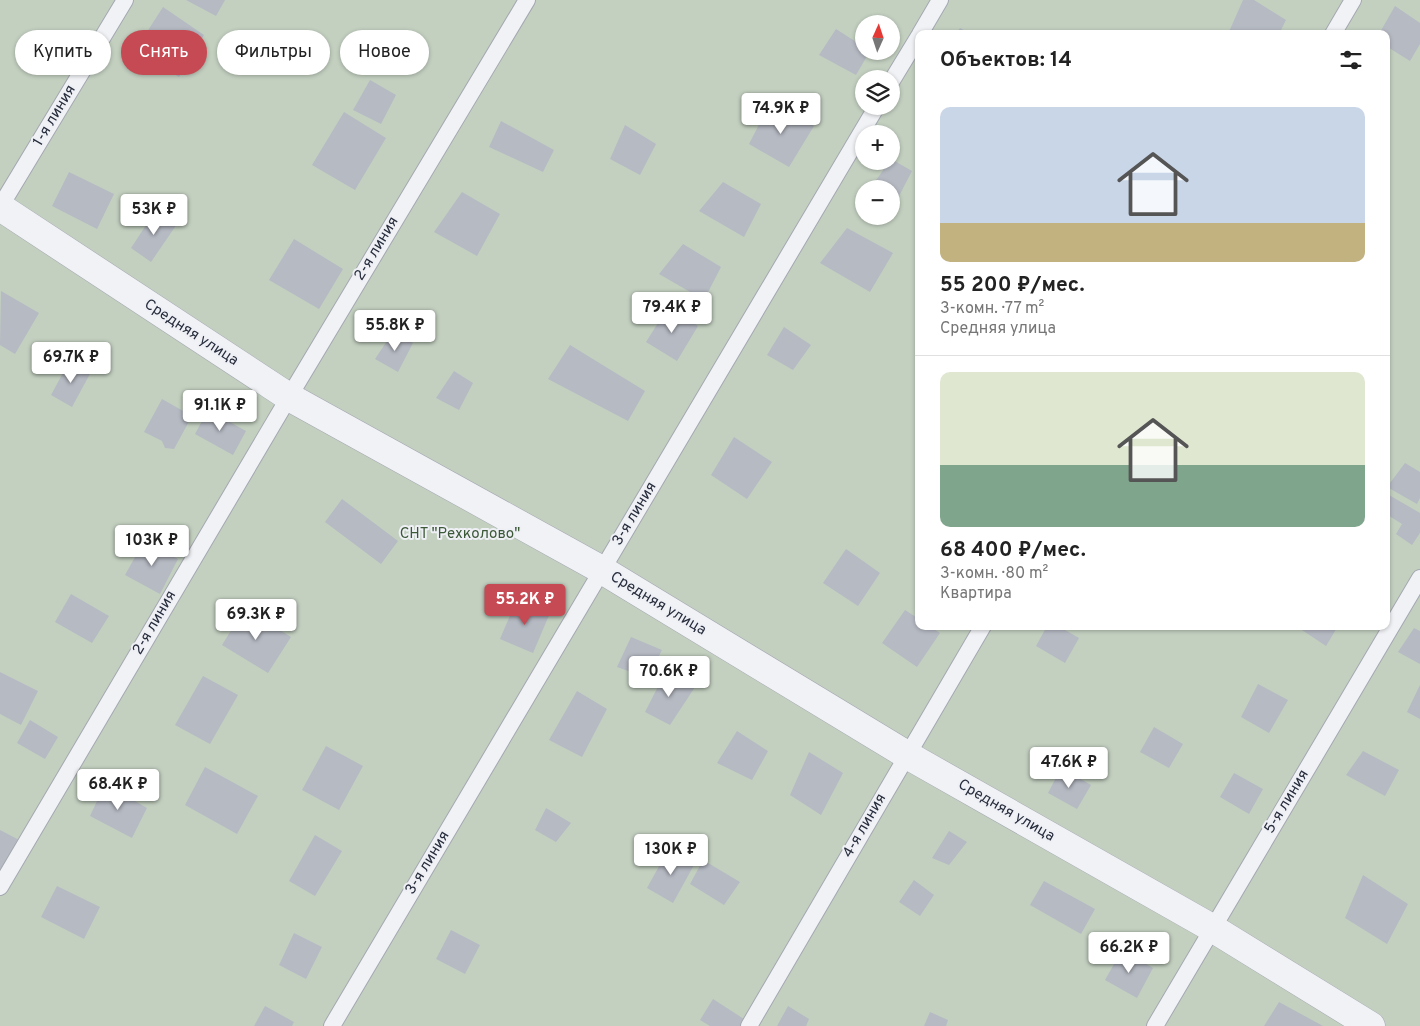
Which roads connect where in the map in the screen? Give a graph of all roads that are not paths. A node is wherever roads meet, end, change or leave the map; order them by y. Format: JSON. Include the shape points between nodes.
{"nodes":[{"id":1,"x":125,"y":0,"type":"edge"},
{"id":2,"x":527,"y":0,"type":"edge"},
{"id":3,"x":940,"y":0,"type":"edge"},
{"id":4,"x":1353,"y":0,"type":"edge"},
{"id":5,"x":922,"y":30,"type":"edge"},
{"id":6,"x":1335,"y":30,"type":"edge"},
{"id":7,"x":915,"y":42,"type":"edge"},
{"id":8,"x":898,"y":70,"type":"edge"},
{"id":9,"x":872,"y":115,"type":"edge"},
{"id":10,"x":0,"y":207,"type":"edge"},
{"id":11,"x":289,"y":397,"type":"junction"},
{"id":12,"x":602,"y":570,"type":"junction"},
{"id":13,"x":1420,"y":578,"type":"edge"},
{"id":14,"x":1390,"y":628,"type":"edge"},
{"id":15,"x":981,"y":630,"type":"edge"},
{"id":16,"x":1389,"y":630,"type":"edge"},
{"id":17,"x":907,"y":755,"type":"junction"},
{"id":18,"x":0,"y":887,"type":"edge"},
{"id":19,"x":1212,"y":928,"type":"junction"},
{"id":20,"x":332,"y":1026,"type":"edge"},
{"id":21,"x":749,"y":1026,"type":"edge"},
{"id":22,"x":1155,"y":1026,"type":"edge"},
{"id":23,"x":1371,"y":1026,"type":"edge"}],
"edges":[{"from":1,"to":10,"type":"lane","name":"1-я линия"},
{"from":2,"to":11,"type":"lane","name":"2-я линия"},
{"from":3,"to":5,"type":"lane"},
{"from":4,"to":6,"type":"lane"},
{"from":7,"to":8,"type":"lane"},
{"from":9,"to":12,"type":"lane","name":"3-я линия"},
{"from":10,"to":11,"type":"street","name":"Средняя улица"},
{"from":11,"to":12,"type":"street","name":"Средняя улица"},
{"from":11,"to":18,"type":"lane","name":"2-я линия"},
{"from":12,"to":17,"type":"street","name":"Средняя улица"},
{"from":12,"to":20,"type":"lane","name":"3-я линия"},
{"from":13,"to":14,"type":"lane","name":"5-я линия"},
{"from":15,"to":17,"type":"lane","name":"4-я линия"},
{"from":16,"to":19,"type":"lane","name":"5-я линия"},
{"from":17,"to":19,"type":"street","name":"Средняя улица"},
{"from":17,"to":21,"type":"lane","name":"4-я линия"},
{"from":19,"to":22,"type":"lane","name":"5-я линия"},
{"from":19,"to":23,"type":"street","name":"Средняя улица"}]}
